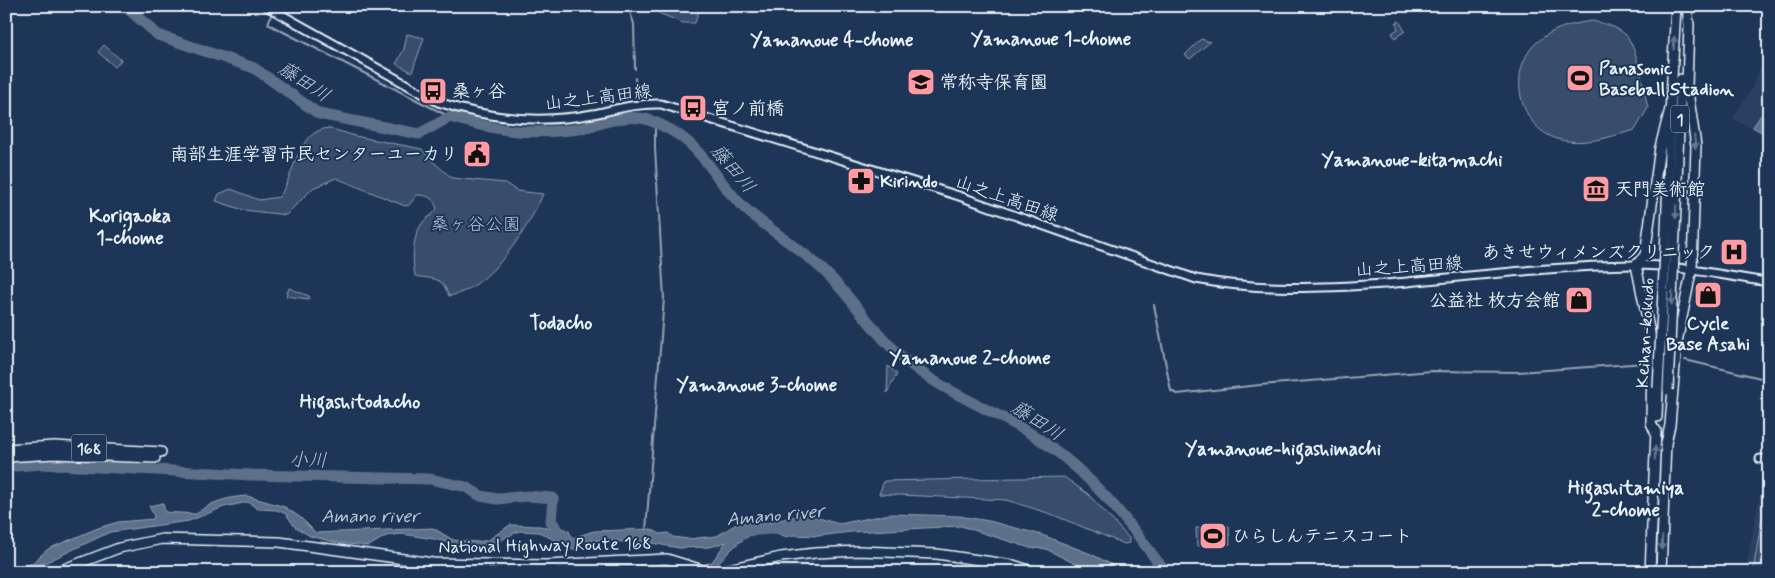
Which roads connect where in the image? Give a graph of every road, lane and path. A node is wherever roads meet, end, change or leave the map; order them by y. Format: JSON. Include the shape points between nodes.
{"nodes":[{"id":1,"x":1676,"y":6,"type":"edge"},
{"id":2,"x":1686,"y":6,"type":"edge"},
{"id":3,"x":271,"y":9,"type":"edge"},
{"id":4,"x":1670,"y":110,"type":"junction"},
{"id":5,"x":1670,"y":232,"type":"junction"},
{"id":6,"x":1636,"y":265,"type":"junction"},
{"id":7,"x":1692,"y":268,"type":"junction"},
{"id":8,"x":1769,"y":282,"type":"edge"},
{"id":9,"x":1663,"y":389,"type":"junction"},
{"id":10,"x":1656,"y":434,"type":"junction"},
{"id":11,"x":1665,"y":448,"type":"junction"},
{"id":12,"x":6,"y":449,"type":"edge"},
{"id":13,"x":6,"y":457,"type":"edge"},
{"id":14,"x":1760,"y":459,"type":"dead end"},
{"id":15,"x":1769,"y":459,"type":"edge"},
{"id":16,"x":706,"y":571,"type":"edge"},
{"id":17,"x":56,"y":572,"type":"edge"},
{"id":18,"x":1035,"y":572,"type":"edge"},
{"id":19,"x":1650,"y":572,"type":"edge"},
{"id":20,"x":1661,"y":572,"type":"edge"}],
"edges":[{"from":4,"to":1,"type":"highway","name":"Keihan-kokudo","number":"1","one_way":true},
{"from":2,"to":5,"type":"highway","name":"Keihan-kokudo","number":"1","one_way":true},
{"from":2,"to":7,"type":"highway","one_way":true,"via":[[1689,25],[1686,86],[1696,146]]},
{"from":3,"to":6,"type":"street","name":"山之上高田線","via":[[438,102],[455,107],[488,115],[540,120],[594,114],[643,103],[661,104],[959,196],[1215,283],[1257,288],[1351,286]]},
{"from":4,"to":5,"type":"highway","name":"Keihan-kokudo","number":"1"},
{"from":4,"to":6,"type":"highway","number":"1","via":[[1660,148],[1645,255]]},
{"from":5,"to":9,"type":"highway","name":"Keihan-kokudo","number":"1","bridge":true},
{"from":6,"to":7,"type":"street","name":"山之上高田線"},
{"from":6,"to":10,"type":"highway","number":"1","via":[[1652,343],[1651,422]]},
{"from":7,"to":8,"type":"street","name":"山之上高田線"},
{"from":7,"to":11,"type":"highway","via":[[1677,342]]},
{"from":9,"to":10,"type":"highway","name":"Keihan-kokudo","number":"1"},
{"from":9,"to":11,"type":"highway","name":"Keihan-kokudo","number":"1"},
{"from":19,"to":10,"type":"highway","name":"Keihan-kokudo","number":"1","one_way":true},
{"from":11,"to":20,"type":"highway","name":"Keihan-kokudo","number":"1","one_way":true},
{"from":12,"to":13,"type":"highway","number":"168","via":[[54,446],[161,455]]},
{"from":14,"to":15,"type":"street"},
{"from":16,"to":17,"type":"highway","name":"National Highway Route 168","via":[[667,560],[548,565],[433,563],[279,542],[162,540],[119,548]]},
{"from":16,"to":18,"type":"highway","name":"National Highway Route 168","via":[[720,571],[781,557],[859,552],[937,554],[1013,565]]}]}
